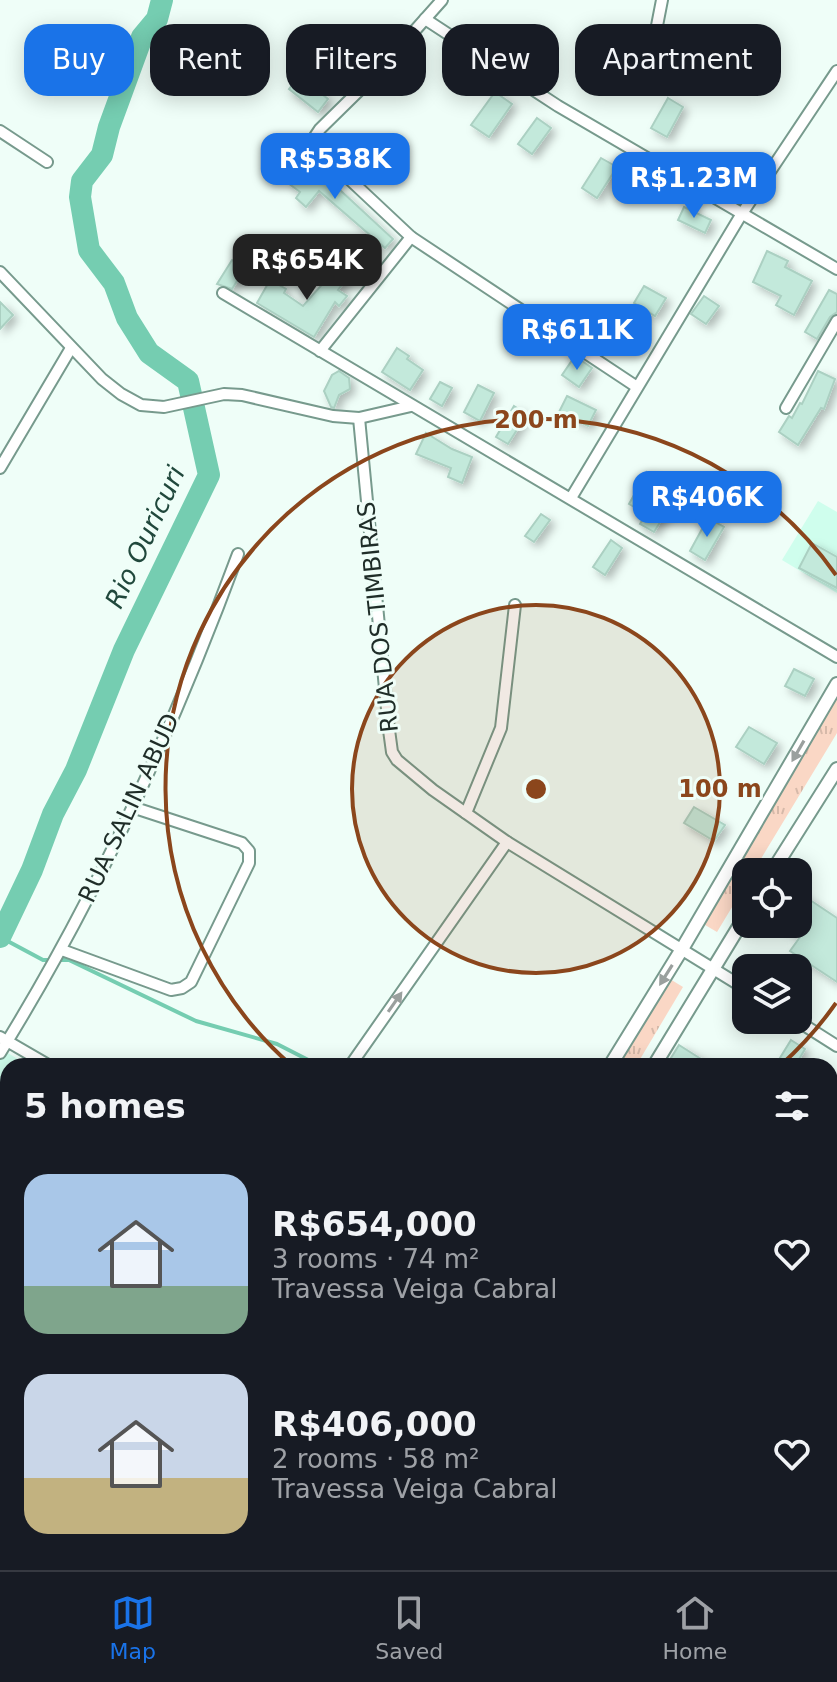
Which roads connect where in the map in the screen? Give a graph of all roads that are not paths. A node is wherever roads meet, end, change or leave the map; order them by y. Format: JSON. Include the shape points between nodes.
{"nodes":[{"id":1,"x":442,"y":0,"type":"edge"},
{"id":2,"x":662,"y":0,"type":"edge"},
{"id":3,"x":425,"y":19,"type":"junction"},
{"id":4,"x":657,"y":24,"type":"edge"},
{"id":5,"x":837,"y":71,"type":"edge"},
{"id":6,"x":0,"y":131,"type":"edge"},
{"id":7,"x":47,"y":162,"type":"dead end"},
{"id":8,"x":741,"y":215,"type":"junction"},
{"id":9,"x":411,"y":237,"type":"junction"},
{"id":10,"x":837,"y":269,"type":"edge"},
{"id":11,"x":0,"y":272,"type":"edge"},
{"id":12,"x":223,"y":293,"type":"dead end"},
{"id":13,"x":837,"y":321,"type":"edge"},
{"id":14,"x":71,"y":348,"type":"junction"},
{"id":15,"x":320,"y":351,"type":"junction"},
{"id":16,"x":637,"y":387,"type":"junction"},
{"id":17,"x":411,"y":406,"type":"junction"},
{"id":18,"x":786,"y":408,"type":"dead end"},
{"id":19,"x":359,"y":418,"type":"junction"},
{"id":20,"x":0,"y":468,"type":"edge"},
{"id":21,"x":571,"y":498,"type":"junction"},
{"id":22,"x":238,"y":554,"type":"dead end"},
{"id":23,"x":515,"y":605,"type":"dead end"},
{"id":24,"x":837,"y":657,"type":"edge"},
{"id":25,"x":837,"y":684,"type":"edge"},
{"id":26,"x":837,"y":769,"type":"edge"},
{"id":27,"x":132,"y":807,"type":"junction"},
{"id":28,"x":466,"y":813,"type":"junction"},
{"id":29,"x":507,"y":842,"type":"junction"},
{"id":30,"x":781,"y":858,"type":"edge"},
{"id":31,"x":732,"y":937,"type":"edge"},
{"id":32,"x":682,"y":949,"type":"junction"},
{"id":33,"x":62,"y":950,"type":"junction"},
{"id":34,"x":712,"y":969,"type":"junction"},
{"id":35,"x":732,"y":981,"type":"edge"},
{"id":36,"x":812,"y":1030,"type":"edge"},
{"id":37,"x":4,"y":1039,"type":"edge"},
{"id":38,"x":837,"y":1046,"type":"edge"},
{"id":39,"x":0,"y":1053,"type":"edge"},
{"id":40,"x":36,"y":1058,"type":"edge"},
{"id":41,"x":356,"y":1058,"type":"edge"},
{"id":42,"x":615,"y":1058,"type":"edge"},
{"id":43,"x":659,"y":1058,"type":"edge"}],
"edges":[{"from":1,"to":3,"type":"street"},
{"from":2,"to":4,"type":"street"},
{"from":3,"to":8,"type":"street"},
{"from":3,"to":9,"type":"street","via":[[312,141]]},
{"from":5,"to":8,"type":"street"},
{"from":6,"to":7,"type":"street"},
{"from":8,"to":10,"type":"street"},
{"from":8,"to":16,"type":"street"},
{"from":9,"to":15,"type":"street"},
{"from":9,"to":16,"type":"street"},
{"from":11,"to":14,"type":"street"},
{"from":12,"to":15,"type":"street"},
{"from":13,"to":18,"type":"street"},
{"from":14,"to":19,"type":"street","via":[[111,388],[152,408],[224,394]]},
{"from":14,"to":20,"type":"street"},
{"from":15,"to":17,"type":"street"},
{"from":16,"to":21,"type":"street"},
{"from":17,"to":19,"type":"street"},
{"from":17,"to":21,"type":"street"},
{"from":19,"to":28,"type":"street","name":"RUA DOS TIMBIRAS","via":[[392,752],[403,767]]},
{"from":21,"to":24,"type":"street"},
{"from":22,"to":27,"type":"street","name":"RUA SALIN ABUD"},
{"from":23,"to":28,"type":"street","via":[[501,728]]},
{"from":25,"to":32,"type":"street","one_way":true},
{"from":26,"to":30,"type":"street"},
{"from":27,"to":33,"type":"street","name":"RUA SALIN ABUD"},
{"from":27,"to":33,"type":"street","via":[[242,843],[249,851],[249,863],[191,982],[171,990]]},
{"from":28,"to":29,"type":"street","name":"RUA DOS TIMBIRAS"},
{"from":29,"to":32,"type":"street","name":"RUA DOS TIMBIRAS"},
{"from":41,"to":29,"type":"street","one_way":true},
{"from":31,"to":34,"type":"street"},
{"from":32,"to":34,"type":"street","name":"RUA DOS TIMBIRAS"},
{"from":32,"to":42,"type":"street","one_way":true},
{"from":33,"to":37,"type":"street","name":"RUA SALIN ABUD"},
{"from":34,"to":35,"type":"street","name":"RUA DOS TIMBIRAS"},
{"from":34,"to":43,"type":"street"},
{"from":36,"to":38,"type":"street"},
{"from":37,"to":39,"type":"street","name":"RUA SALIN ABUD"},
{"from":37,"to":40,"type":"street"}]}
